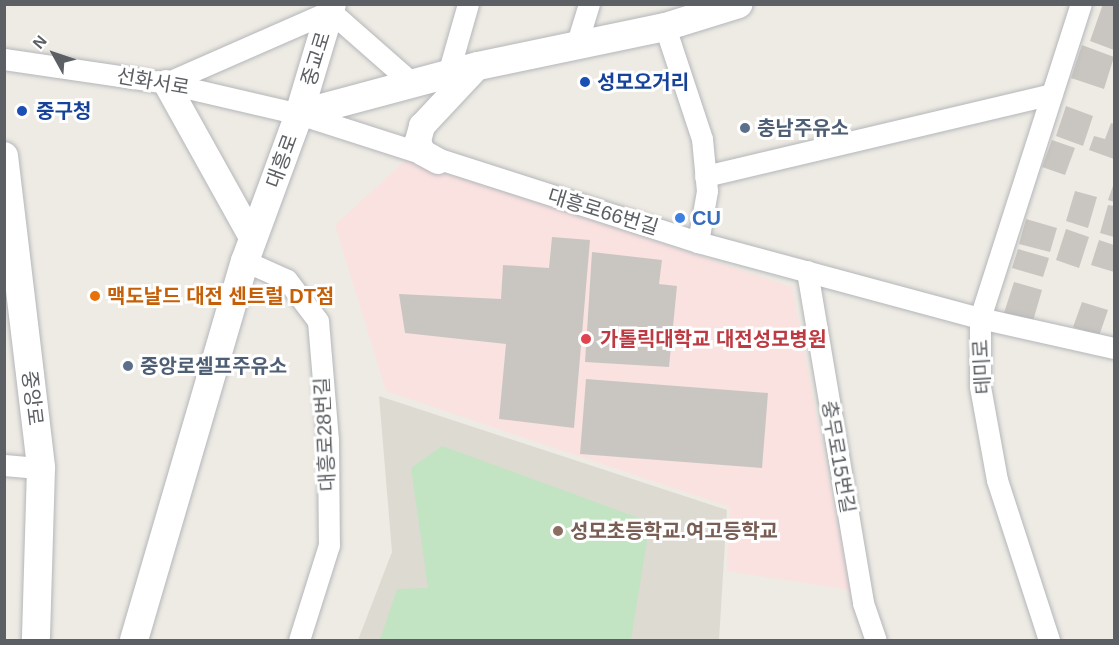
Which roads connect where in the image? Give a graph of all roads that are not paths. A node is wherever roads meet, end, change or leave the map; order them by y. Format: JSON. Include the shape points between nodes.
{"nodes":[{"id":1,"x":468,"y":4,"type":"edge"},
{"id":2,"x":589,"y":4,"type":"edge"},
{"id":3,"x":739,"y":4,"type":"edge"},
{"id":4,"x":1081,"y":4,"type":"edge"},
{"id":5,"x":331,"y":8,"type":"edge"},
{"id":6,"x":665,"y":27,"type":"junction"},
{"id":7,"x":576,"y":46,"type":"junction"},
{"id":8,"x":4,"y":59,"type":"edge"},
{"id":9,"x":478,"y":66,"type":"junction"},
{"id":10,"x":448,"y":74,"type":"junction"},
{"id":11,"x":165,"y":82,"type":"junction"},
{"id":12,"x":413,"y":84,"type":"junction"},
{"id":13,"x":1051,"y":94,"type":"junction"},
{"id":14,"x":299,"y":114,"type":"junction"},
{"id":15,"x":4,"y":156,"type":"edge"},
{"id":16,"x":438,"y":161,"type":"junction"},
{"id":17,"x":705,"y":176,"type":"junction"},
{"id":18,"x":698,"y":242,"type":"junction"},
{"id":19,"x":249,"y":250,"type":"junction"},
{"id":20,"x":807,"y":271,"type":"junction"},
{"id":21,"x":980,"y":318,"type":"junction"},
{"id":22,"x":1114,"y":348,"type":"edge"},
{"id":23,"x":4,"y":465,"type":"edge"},
{"id":24,"x":41,"y":468,"type":"junction"},
{"id":25,"x":36,"y":640,"type":"edge"},
{"id":26,"x":134,"y":640,"type":"edge"},
{"id":27,"x":299,"y":640,"type":"edge"},
{"id":28,"x":876,"y":640,"type":"edge"},
{"id":29,"x":1049,"y":640,"type":"edge"}],
"edges":[{"from":1,"to":10,"type":"street"},
{"from":2,"to":7,"type":"street"},
{"from":3,"to":6,"type":"main road","name":"대흥로"},
{"from":4,"to":13,"type":"street","name":"테미로"},
{"from":5,"to":11,"type":"street"},
{"from":5,"to":12,"type":"street"},
{"from":5,"to":14,"type":"main road","name":"중교로"},
{"from":6,"to":7,"type":"main road","name":"대흥로"},
{"from":6,"to":17,"type":"street","via":[[702,139]]},
{"from":7,"to":9,"type":"main road","name":"대흥로"},
{"from":8,"to":11,"type":"street","name":"선화서로"},
{"from":9,"to":10,"type":"main road","name":"대흥로"},
{"from":9,"to":16,"type":"street","via":[[422,126],[418,141],[422,152]]},
{"from":10,"to":12,"type":"main road","name":"대흥로"},
{"from":11,"to":14,"type":"street","name":"선화서로"},
{"from":11,"to":19,"type":"street"},
{"from":12,"to":14,"type":"main road","name":"대흥로"},
{"from":13,"to":17,"type":"street"},
{"from":13,"to":21,"type":"street","name":"테미로"},
{"from":14,"to":16,"type":"street","name":"대흥로66번길"},
{"from":14,"to":19,"type":"main road","name":"대흥로"},
{"from":15,"to":24,"type":"main road","name":"중앙로"},
{"from":16,"to":18,"type":"street","name":"대흥로66번길"},
{"from":17,"to":18,"type":"street","via":[[707,191]]},
{"from":18,"to":20,"type":"street","name":"대흥로66번길"},
{"from":19,"to":26,"type":"main road","name":"대흥로"},
{"from":19,"to":27,"type":"street","name":"대흥로28번길","via":[[287,280],[318,321],[328,439],[329,545]]},
{"from":20,"to":21,"type":"street","name":"대흥로66번길"},
{"from":20,"to":28,"type":"street","name":"충무로15번길","via":[[863,603]]},
{"from":21,"to":22,"type":"street","name":"대흥로66번길"},
{"from":21,"to":29,"type":"street","name":"테미로","via":[[980,386],[998,480]]},
{"from":23,"to":24,"type":"street"},
{"from":24,"to":25,"type":"main road","name":"중앙로"}]}
